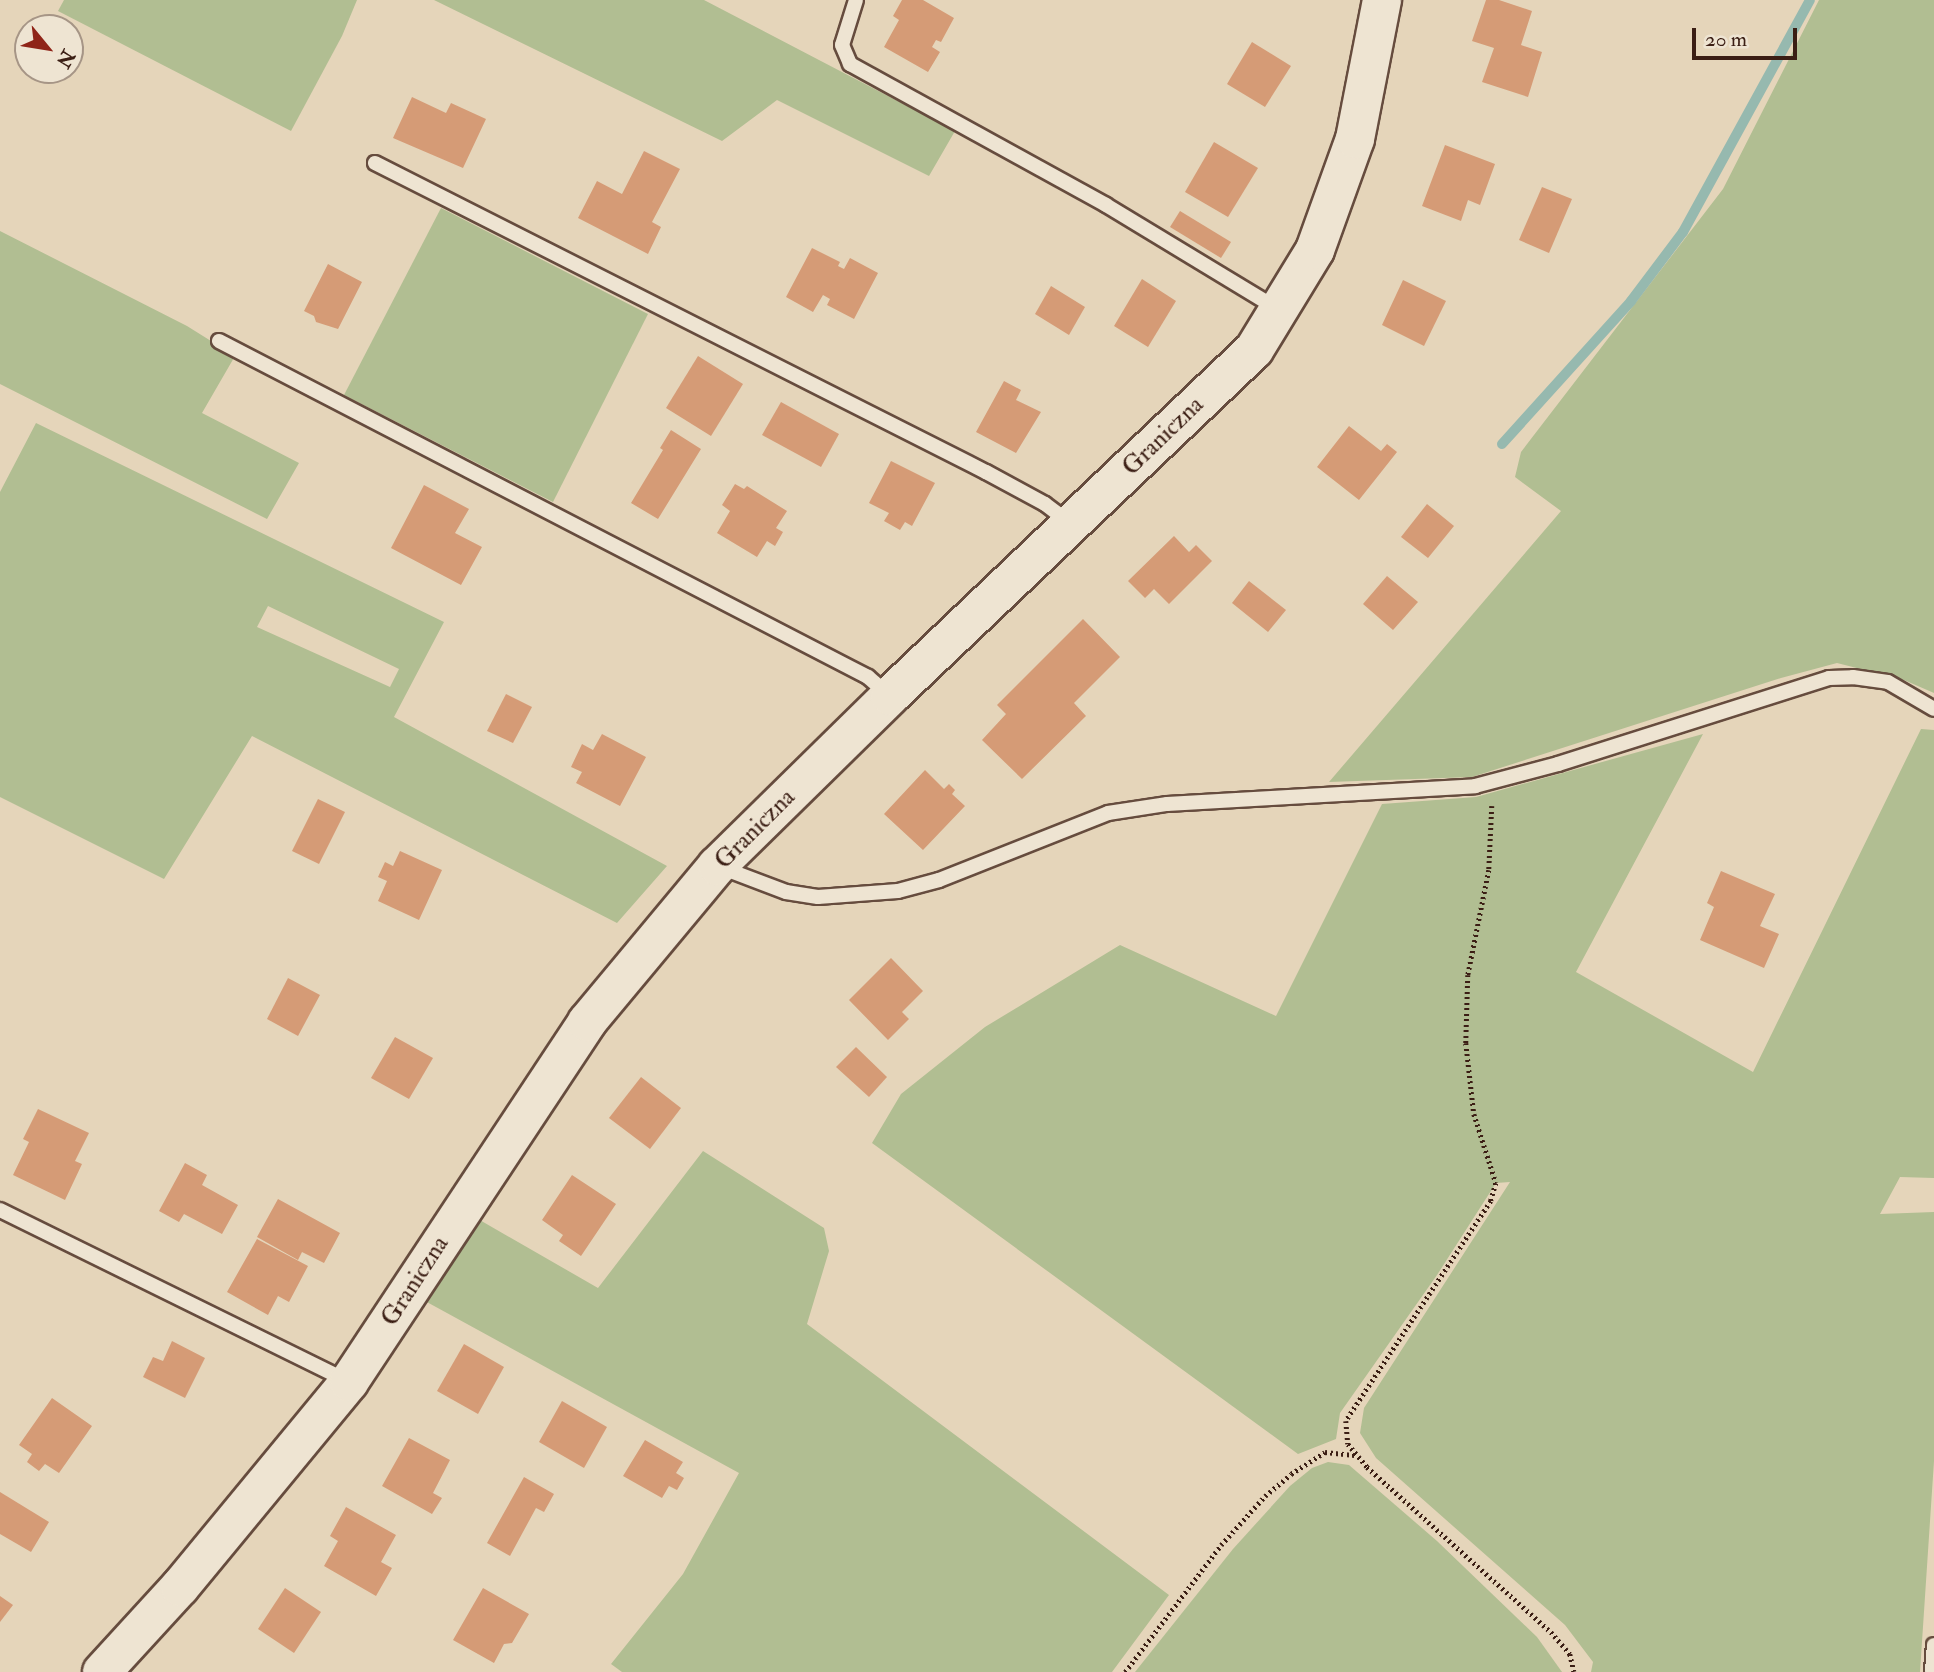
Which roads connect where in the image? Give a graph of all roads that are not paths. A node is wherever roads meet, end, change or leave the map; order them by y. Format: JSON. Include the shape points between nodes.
{"nodes":[{"id":1,"x":856,"y":0,"type":"edge"},
{"id":2,"x":1382,"y":0,"type":"edge"},
{"id":3,"x":375,"y":163,"type":"dead end"},
{"id":4,"x":1278,"y":310,"type":"junction"},
{"id":5,"x":219,"y":341,"type":"dead end"},
{"id":6,"x":1071,"y":524,"type":"junction"},
{"id":7,"x":890,"y":696,"type":"junction"},
{"id":8,"x":1934,"y":709,"type":"edge"},
{"id":9,"x":718,"y":866,"type":"junction"},
{"id":10,"x":0,"y":1210,"type":"edge"},
{"id":11,"x":349,"y":1382,"type":"junction"},
{"id":12,"x":1934,"y":1645,"type":"edge"},
{"id":13,"x":102,"y":1672,"type":"edge"},
{"id":14,"x":1932,"y":1672,"type":"edge"}],
"edges":[{"from":1,"to":4,"type":"lane","via":[[842,45],[850,64],[1107,205]]},
{"from":2,"to":4,"type":"street","name":"Graniczna","via":[[1355,139],[1315,250]]},
{"from":3,"to":6,"type":"lane","via":[[986,472]]},
{"from":4,"to":6,"type":"street","name":"Graniczna","via":[[1254,350]]},
{"from":5,"to":7,"type":"lane","via":[[868,677]]},
{"from":6,"to":7,"type":"street","name":"Graniczna"},
{"from":7,"to":9,"type":"street","name":"Graniczna"},
{"from":8,"to":9,"type":"lane","via":[[1888,682],[1829,677],[1475,786],[1141,806],[1108,813],[939,880],[887,892],[818,897],[786,892]]},
{"from":9,"to":11,"type":"street","name":"Graniczna","via":[[587,1022]]},
{"from":10,"to":11,"type":"lane"},
{"from":11,"to":13,"type":"street","name":"Graniczna","via":[[180,1587]]},
{"from":12,"to":14,"type":"lane"}]}
